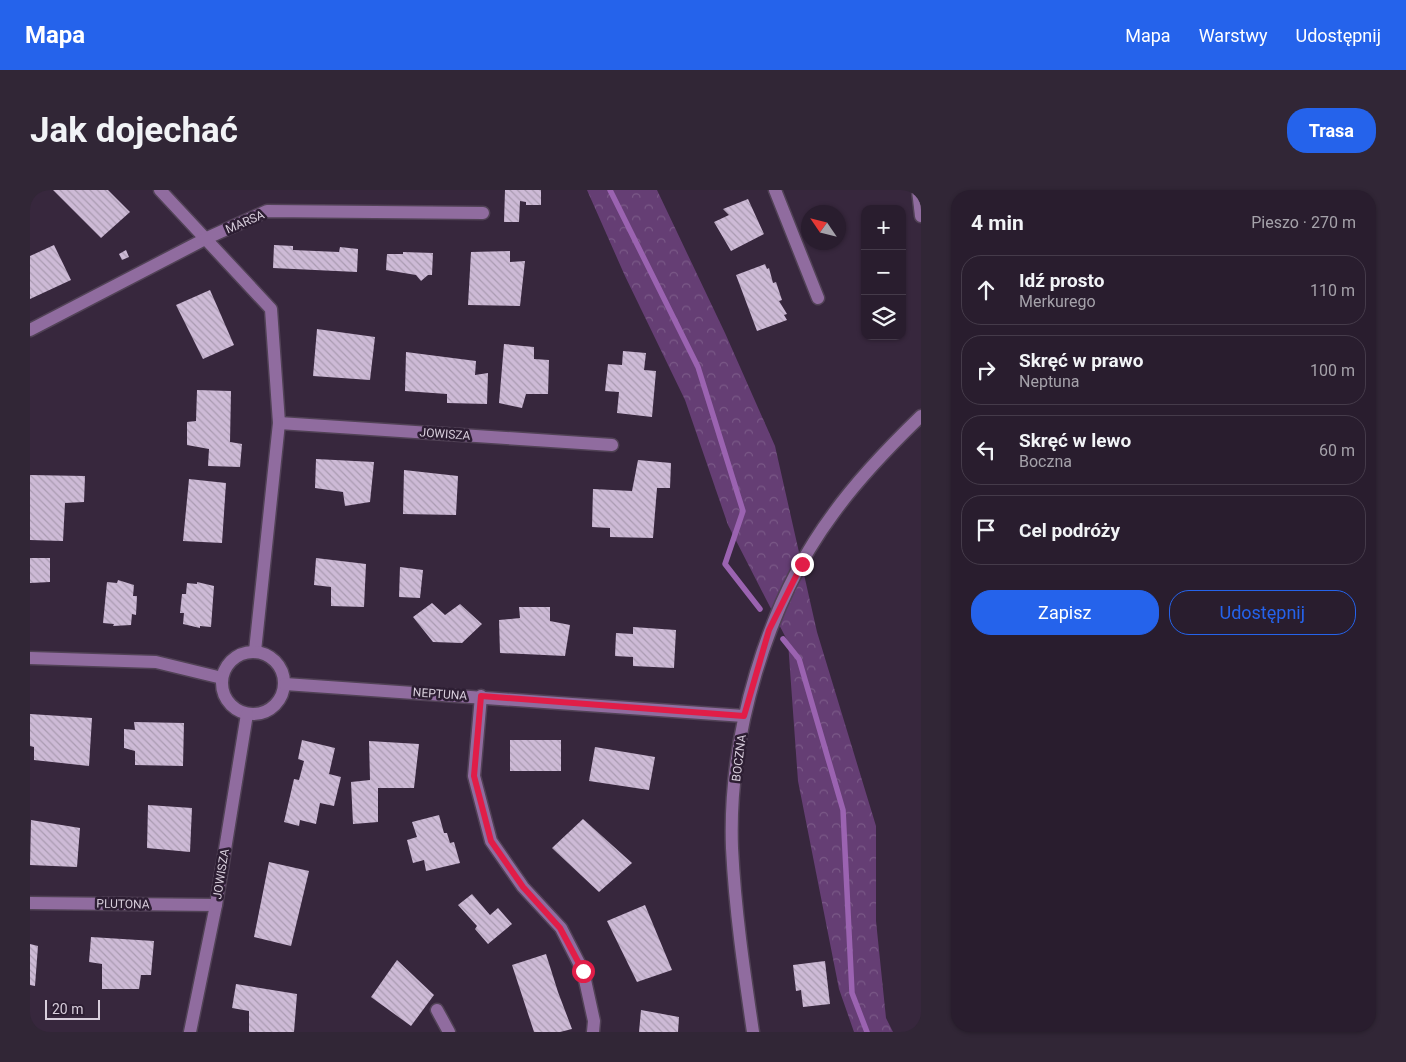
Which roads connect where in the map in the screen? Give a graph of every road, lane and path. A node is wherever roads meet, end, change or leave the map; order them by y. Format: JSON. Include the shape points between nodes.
{"nodes":[{"id":1,"x":160,"y":190,"type":"edge"},
{"id":2,"x":775,"y":190,"type":"edge"},
{"id":3,"x":918,"y":190,"type":"edge"},
{"id":4,"x":483,"y":213,"type":"dead end"},
{"id":5,"x":921,"y":216,"type":"edge"},
{"id":6,"x":207,"y":238,"type":"junction"},
{"id":7,"x":818,"y":298,"type":"dead end"},
{"id":8,"x":30,"y":330,"type":"edge"},
{"id":9,"x":921,"y":416,"type":"edge"},
{"id":10,"x":279,"y":423,"type":"junction"},
{"id":11,"x":612,"y":445,"type":"dead end"},
{"id":12,"x":255,"y":651,"type":"junction"},
{"id":13,"x":30,"y":658,"type":"edge"},
{"id":14,"x":222,"y":678,"type":"junction"},
{"id":15,"x":285,"y":684,"type":"junction"},
{"id":16,"x":481,"y":696,"type":"junction"},
{"id":17,"x":247,"y":714,"type":"junction"},
{"id":18,"x":744,"y":716,"type":"junction"},
{"id":19,"x":30,"y":903,"type":"edge"},
{"id":20,"x":216,"y":905,"type":"junction"},
{"id":21,"x":437,"y":1010,"type":"dead end"},
{"id":22,"x":190,"y":1032,"type":"edge"},
{"id":23,"x":449,"y":1032,"type":"edge"},
{"id":24,"x":593,"y":1032,"type":"edge"},
{"id":25,"x":753,"y":1032,"type":"edge"}],
"edges":[{"from":1,"to":6,"type":"street"},
{"from":2,"to":7,"type":"street"},
{"from":3,"to":5,"type":"street"},
{"from":4,"to":6,"type":"street","name":"MARSA","via":[[267,211]]},
{"from":6,"to":8,"type":"street","name":"MARSA"},
{"from":6,"to":10,"type":"street","via":[[271,309]]},
{"from":9,"to":18,"type":"street","name":"BOCZNA","via":[[832,514],[802,564],[769,630]]},
{"from":10,"to":11,"type":"street","name":"JOWISZA"},
{"from":10,"to":12,"type":"street"},
{"from":12,"to":14,"type":"street","via":[[240,654],[228,664]]},
{"from":12,"to":15,"type":"street","via":[[267,654],[277,662]]},
{"from":13,"to":14,"type":"street","via":[[156,662]]},
{"from":14,"to":17,"type":"street","via":[[227,701]]},
{"from":15,"to":16,"type":"street","name":"NEPTUNA"},
{"from":15,"to":17,"type":"street","via":[[282,697],[273,708],[261,714]]},
{"from":16,"to":18,"type":"street","name":"NEPTUNA"},
{"from":16,"to":24,"type":"street","via":[[474,776],[491,841],[523,887],[565,936],[583,971],[594,1021]]},
{"from":17,"to":20,"type":"street","name":"JOWISZA"},
{"from":18,"to":25,"type":"street","name":"BOCZNA","via":[[736,772],[732,846],[736,916]]},
{"from":19,"to":20,"type":"street","name":"PLUTONA"},
{"from":20,"to":22,"type":"street","name":"JOWISZA"},
{"from":21,"to":23,"type":"street"}]}
